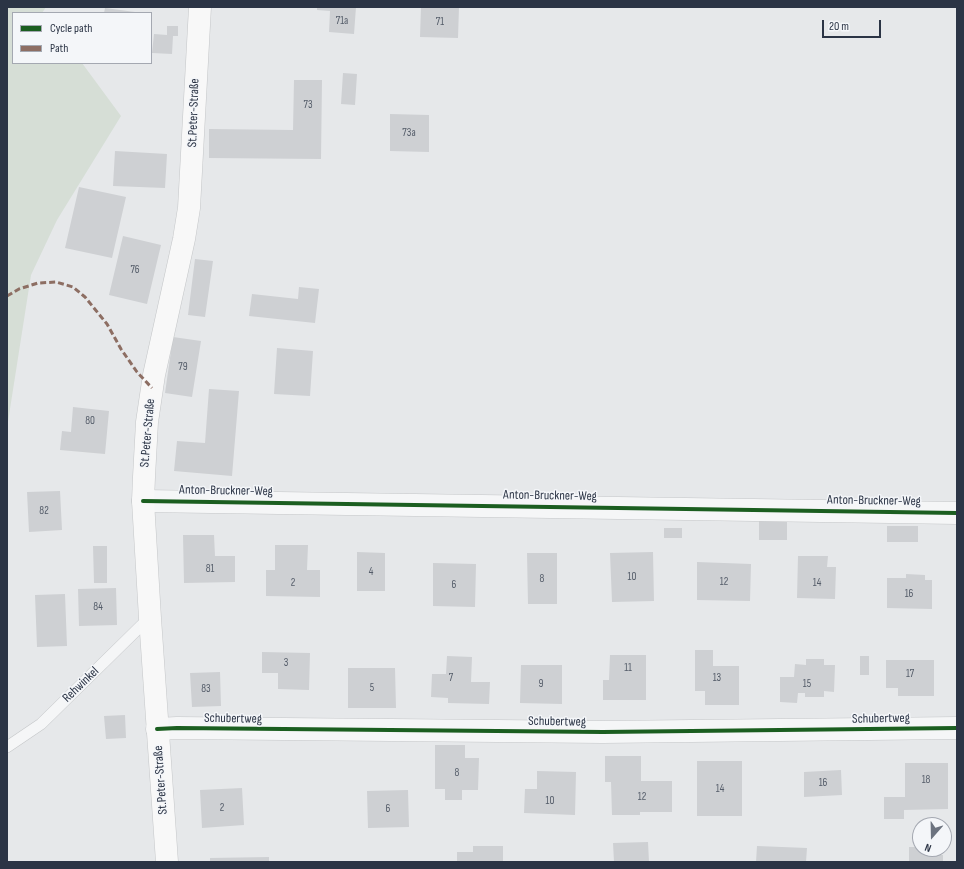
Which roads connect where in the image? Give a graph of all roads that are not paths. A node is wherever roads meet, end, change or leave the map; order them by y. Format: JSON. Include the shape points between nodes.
{"nodes":[{"id":1,"x":200,"y":7,"type":"edge"},
{"id":2,"x":143,"y":501,"type":"junction"},
{"id":3,"x":957,"y":513,"type":"edge"},
{"id":4,"x":150,"y":618,"type":"junction"},
{"id":5,"x":957,"y":728,"type":"edge"},
{"id":6,"x":157,"y":729,"type":"junction"},
{"id":7,"x":7,"y":747,"type":"edge"},
{"id":8,"x":167,"y":862,"type":"edge"}],
"edges":[{"from":1,"to":2,"type":"main road","name":"St.Peter-Straße","via":[[189,208],[154,375],[144,451]]},
{"from":2,"to":3,"type":"street","name":"Anton-Bruckner-Weg"},
{"from":2,"to":4,"type":"main road","name":"St.Peter-Straße"},
{"from":4,"to":6,"type":"main road","name":"St.Peter-Straße"},
{"from":4,"to":7,"type":"lane","name":"Rehwinkel","via":[[41,724]]},
{"from":5,"to":6,"type":"street","name":"Schubertweg","via":[[603,732]]},
{"from":6,"to":8,"type":"main road","name":"St.Peter-Straße"}]}
